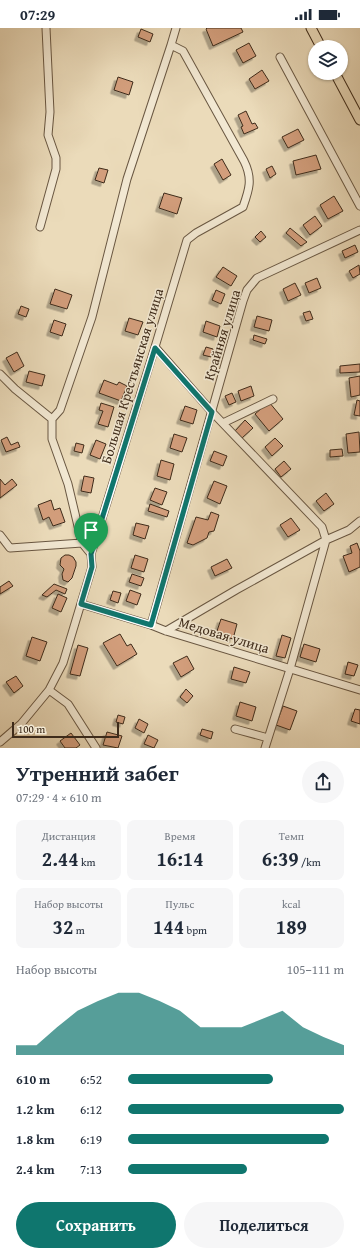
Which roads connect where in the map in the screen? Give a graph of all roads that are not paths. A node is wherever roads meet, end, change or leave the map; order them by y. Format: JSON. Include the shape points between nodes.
{"nodes":[{"id":1,"x":46,"y":28,"type":"edge"},
{"id":2,"x":176,"y":28,"type":"edge"},
{"id":3,"x":311,"y":28,"type":"edge"},
{"id":4,"x":317,"y":40,"type":"edge"},
{"id":5,"x":171,"y":46,"type":"junction"},
{"id":6,"x":280,"y":57,"type":"dead end"},
{"id":7,"x":339,"y":80,"type":"edge"},
{"id":8,"x":360,"y":120,"type":"edge"},
{"id":9,"x":360,"y":206,"type":"edge"},
{"id":10,"x":40,"y":227,"type":"dead end"},
{"id":11,"x":360,"y":230,"type":"edge"},
{"id":12,"x":155,"y":348,"type":"junction"},
{"id":13,"x":0,"y":374,"type":"edge"},
{"id":14,"x":273,"y":399,"type":"dead end"},
{"id":15,"x":212,"y":412,"type":"junction"},
{"id":16,"x":52,"y":419,"type":"junction"},
{"id":17,"x":223,"y":423,"type":"junction"},
{"id":18,"x":360,"y":521,"type":"edge"},
{"id":19,"x":0,"y":535,"type":"edge"},
{"id":20,"x":326,"y":540,"type":"junction"},
{"id":21,"x":82,"y":543,"type":"junction"},
{"id":22,"x":91,"y":554,"type":"junction"},
{"id":23,"x":81,"y":604,"type":"junction"},
{"id":24,"x":151,"y":625,"type":"junction"},
{"id":25,"x":166,"y":631,"type":"junction"},
{"id":26,"x":290,"y":669,"type":"junction"},
{"id":27,"x":49,"y":690,"type":"junction"},
{"id":28,"x":360,"y":690,"type":"edge"},
{"id":29,"x":235,"y":729,"type":"dead end"},
{"id":30,"x":268,"y":738,"type":"junction"},
{"id":31,"x":0,"y":742,"type":"edge"},
{"id":32,"x":96,"y":748,"type":"edge"},
{"id":33,"x":265,"y":748,"type":"edge"}],
"edges":[{"from":1,"to":10,"type":"street","via":[[50,112],[48,135],[56,158],[56,169]]},
{"from":2,"to":5,"type":"street"},
{"from":3,"to":4,"type":"main road"},
{"from":5,"to":12,"type":"street","name":"Большая Крестьянская улица","via":[[183,51],[244,161],[249,171],[250,189],[243,208],[187,240]]},
{"from":5,"to":16,"type":"street","via":[[128,179],[92,317],[60,410]]},
{"from":6,"to":9,"type":"street"},
{"from":7,"to":8,"type":"main road"},
{"from":11,"to":15,"type":"street","name":"Крайняя улица","via":[[257,278],[247,290]]},
{"from":12,"to":15,"type":"street"},
{"from":12,"to":22,"type":"street","name":"Большая Крестьянская улица"},
{"from":13,"to":16,"type":"street"},
{"from":14,"to":17,"type":"street"},
{"from":15,"to":17,"type":"street"},
{"from":15,"to":24,"type":"street","name":"Крайняя улица"},
{"from":16,"to":21,"type":"street","via":[[52,439],[68,484]]},
{"from":17,"to":20,"type":"street","via":[[322,527]]},
{"from":18,"to":20,"type":"street","via":[[349,530]]},
{"from":19,"to":21,"type":"street","via":[[10,548]]},
{"from":20,"to":25,"type":"street"},
{"from":20,"to":26,"type":"street"},
{"from":21,"to":22,"type":"street"},
{"from":22,"to":23,"type":"street","name":"Большая Крестьянская улица","via":[[92,567]]},
{"from":23,"to":24,"type":"street","name":"Медовая улица"},
{"from":23,"to":27,"type":"street","name":"Большая Крестьянская улица","via":[[63,663]]},
{"from":24,"to":25,"type":"street","name":"Медовая улица"},
{"from":25,"to":26,"type":"street","name":"Медовая улица"},
{"from":26,"to":28,"type":"street","name":"Медовая улица"},
{"from":26,"to":30,"type":"street"},
{"from":27,"to":31,"type":"street","name":"Большая Крестьянская улица","via":[[21,724]]},
{"from":27,"to":32,"type":"street","via":[[68,704]]},
{"from":29,"to":30,"type":"street"},
{"from":30,"to":33,"type":"street"}]}
